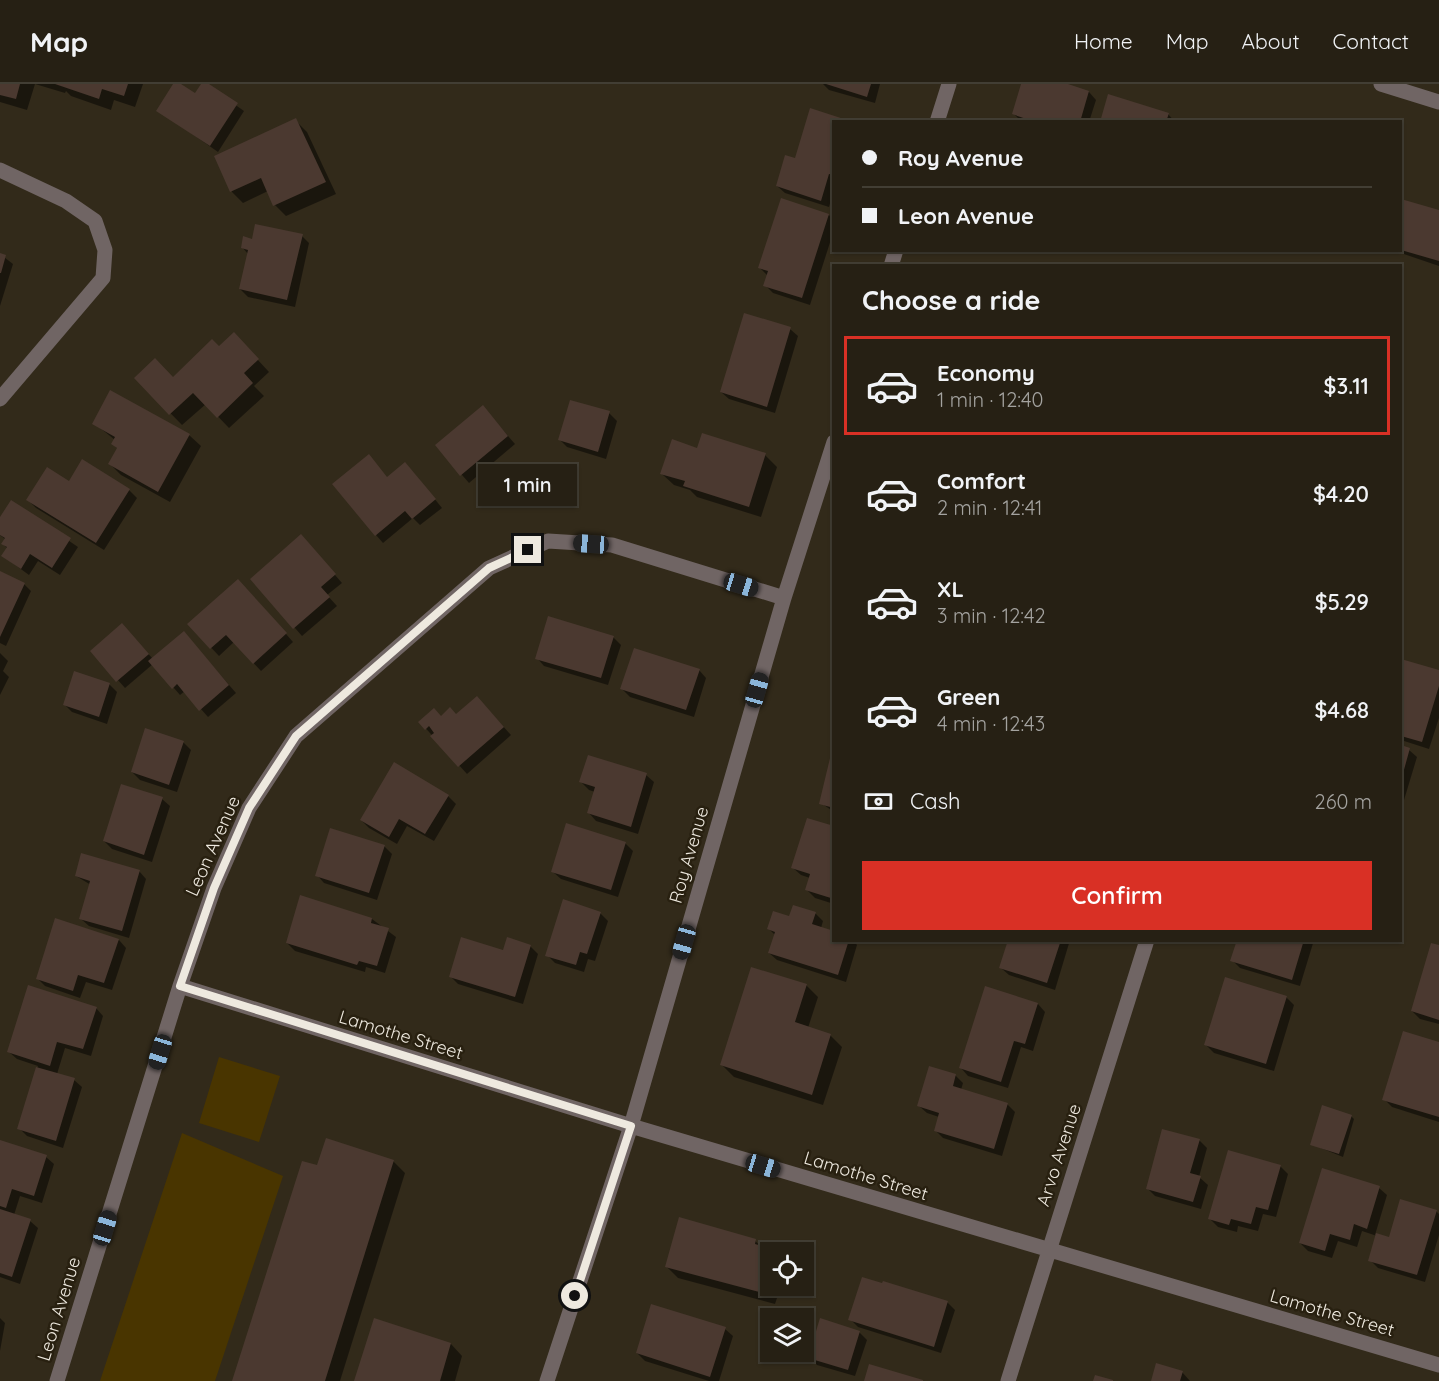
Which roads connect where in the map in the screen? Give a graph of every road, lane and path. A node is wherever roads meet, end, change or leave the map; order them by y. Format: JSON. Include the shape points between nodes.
{"nodes":[{"id":1,"x":949,"y":84,"type":"edge"},
{"id":2,"x":1381,"y":84,"type":"edge"},
{"id":3,"x":1439,"y":102,"type":"edge"},
{"id":4,"x":938,"y":120,"type":"edge"},
{"id":5,"x":0,"y":170,"type":"edge"},
{"id":6,"x":0,"y":399,"type":"edge"},
{"id":7,"x":832,"y":448,"type":"edge"},
{"id":8,"x":784,"y":598,"type":"junction"},
{"id":9,"x":1146,"y":942,"type":"edge"},
{"id":10,"x":180,"y":986,"type":"junction"},
{"id":11,"x":631,"y":1126,"type":"junction"},
{"id":12,"x":1049,"y":1250,"type":"junction"},
{"id":13,"x":1439,"y":1365,"type":"edge"},
{"id":14,"x":57,"y":1381,"type":"edge"},
{"id":15,"x":548,"y":1381,"type":"edge"},
{"id":16,"x":1008,"y":1381,"type":"edge"}],
"edges":[{"from":1,"to":4,"type":"street"},
{"from":2,"to":3,"type":"street"},
{"from":5,"to":6,"type":"street","via":[[66,201],[95,221],[105,250],[103,278]]},
{"from":7,"to":8,"type":"street","name":"Roy Avenue"},
{"from":8,"to":10,"type":"street","name":"Leon Avenue","via":[[612,545],[548,541],[489,568],[296,736],[249,808],[214,888]]},
{"from":8,"to":11,"type":"street","name":"Roy Avenue"},
{"from":9,"to":12,"type":"street","name":"Arvo Avenue"},
{"from":10,"to":11,"type":"street","name":"Lamothe Street"},
{"from":10,"to":14,"type":"street","name":"Leon Avenue"},
{"from":11,"to":12,"type":"street","name":"Lamothe Street"},
{"from":11,"to":15,"type":"street","name":"Roy Avenue"},
{"from":12,"to":13,"type":"street","name":"Lamothe Street"},
{"from":12,"to":16,"type":"street","name":"Arvo Avenue"}]}
